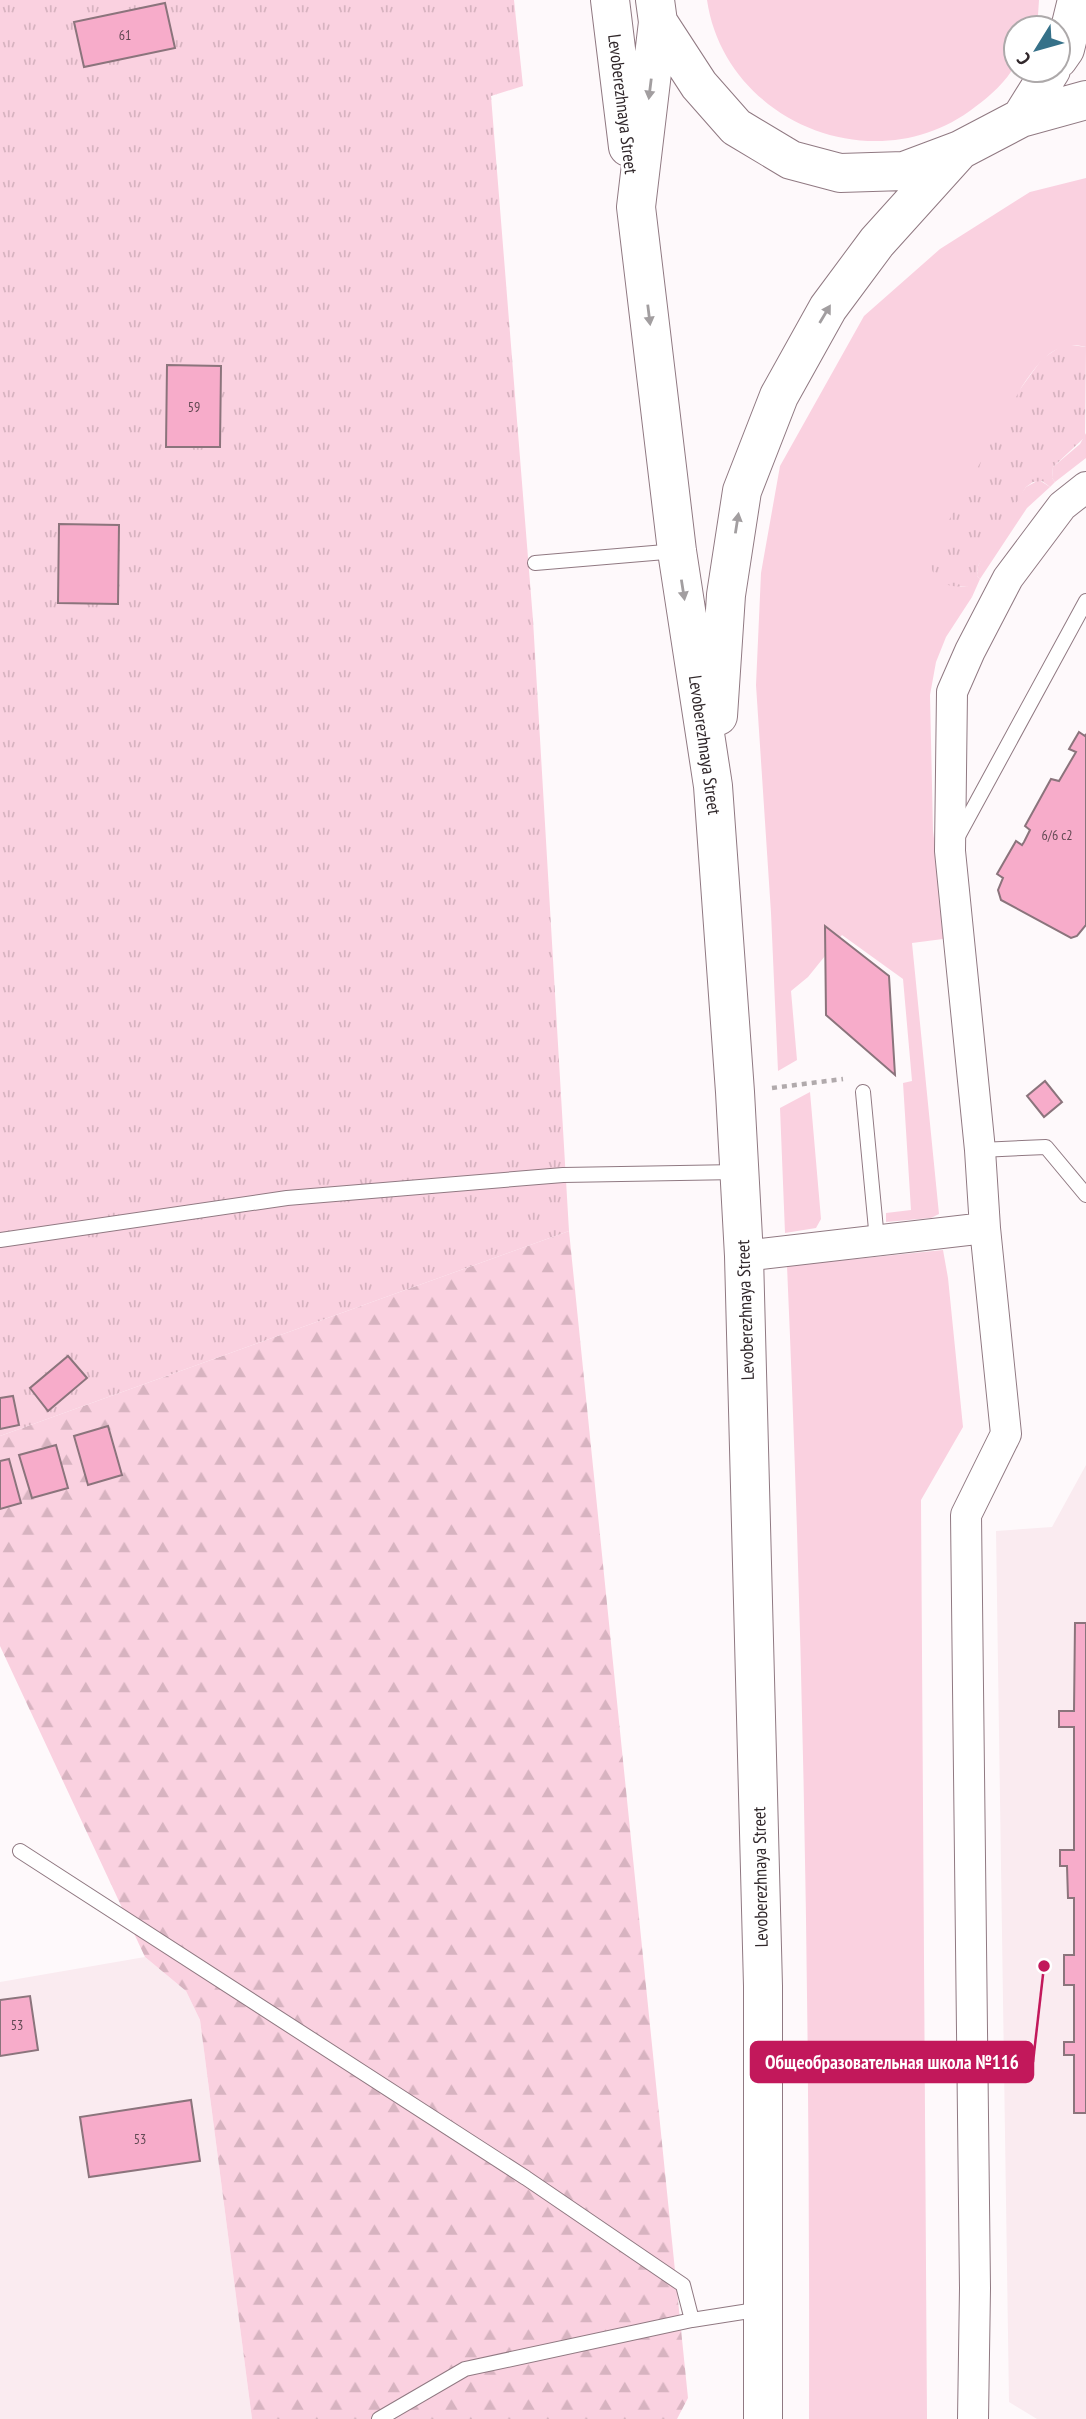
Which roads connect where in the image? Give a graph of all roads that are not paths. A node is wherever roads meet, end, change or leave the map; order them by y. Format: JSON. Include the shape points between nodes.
{"nodes":[{"id":1,"x":610,"y":0,"type":"edge"},
{"id":2,"x":1077,"y":0,"type":"edge"},
{"id":3,"x":657,"y":11,"type":"edge"},
{"id":4,"x":1072,"y":20,"type":"edge"},
{"id":5,"x":1042,"y":84,"type":"edge"},
{"id":6,"x":1086,"y":100,"type":"edge"},
{"id":7,"x":1021,"y":118,"type":"junction"},
{"id":8,"x":960,"y":150,"type":"junction"},
{"id":9,"x":636,"y":207,"type":"junction"},
{"id":10,"x":1086,"y":487,"type":"edge"},
{"id":11,"x":677,"y":551,"type":"junction"},
{"id":12,"x":535,"y":563,"type":"dead end"},
{"id":13,"x":1086,"y":601,"type":"edge"},
{"id":14,"x":713,"y":786,"type":"junction"},
{"id":15,"x":950,"y":851,"type":"junction"},
{"id":16,"x":863,"y":1092,"type":"road end"},
{"id":17,"x":980,"y":1150,"type":"junction"},
{"id":18,"x":739,"y":1172,"type":"junction"},
{"id":19,"x":1086,"y":1195,"type":"edge"},
{"id":20,"x":985,"y":1228,"type":"junction"},
{"id":21,"x":0,"y":1240,"type":"edge"},
{"id":22,"x":877,"y":1240,"type":"junction"},
{"id":23,"x":744,"y":1256,"type":"junction"},
{"id":24,"x":20,"y":1850,"type":"dead end"},
{"id":25,"x":763,"y":2309,"type":"junction"},
{"id":26,"x":692,"y":2320,"type":"junction"},
{"id":27,"x":379,"y":2419,"type":"edge"},
{"id":28,"x":763,"y":2419,"type":"edge"},
{"id":29,"x":973,"y":2419,"type":"edge"}],
"edges":[{"from":1,"to":9,"type":"main road","name":"Levoberezhnaya Street"},
{"from":2,"to":4,"type":"main road"},
{"from":3,"to":8,"type":"main road","via":[[699,85],[736,127],[791,160],[840,173],[904,171]]},
{"from":3,"to":9,"type":"main road","name":"Levoberezhnaya Street","one_way":true},
{"from":5,"to":7,"type":"main road"},
{"from":6,"to":7,"type":"main road"},
{"from":7,"to":8,"type":"main road"},
{"from":14,"to":8,"type":"main road","one_way":true,"via":[[726,595],[742,491],[779,396],[828,308],[877,242]]},
{"from":9,"to":11,"type":"main road","name":"Levoberezhnaya Street","one_way":true},
{"from":10,"to":15,"type":"street","via":[[1062,506],[1008,578],[952,692]]},
{"from":11,"to":12,"type":"lane"},
{"from":11,"to":14,"type":"main road","name":"Levoberezhnaya Street","one_way":true},
{"from":13,"to":15,"type":"lane"},
{"from":14,"to":18,"type":"main road","name":"Levoberezhnaya Street"},
{"from":15,"to":17,"type":"street"},
{"from":16,"to":22,"type":"lane"},
{"from":17,"to":19,"type":"lane","via":[[1046,1147]]},
{"from":17,"to":20,"type":"street"},
{"from":18,"to":21,"type":"lane","via":[[563,1175],[287,1198]]},
{"from":18,"to":23,"type":"main road","name":"Levoberezhnaya Street"},
{"from":20,"to":22,"type":"street"},
{"from":20,"to":29,"type":"street","via":[[1006,1434],[966,1515]]},
{"from":22,"to":23,"type":"street"},
{"from":23,"to":25,"type":"main road","name":"Levoberezhnaya Street","via":[[763,1986]]},
{"from":24,"to":26,"type":"lane","via":[[683,2285]]},
{"from":25,"to":26,"type":"lane"},
{"from":25,"to":28,"type":"main road","name":"Levoberezhnaya Street"},
{"from":26,"to":27,"type":"lane","via":[[466,2369]]}]}
